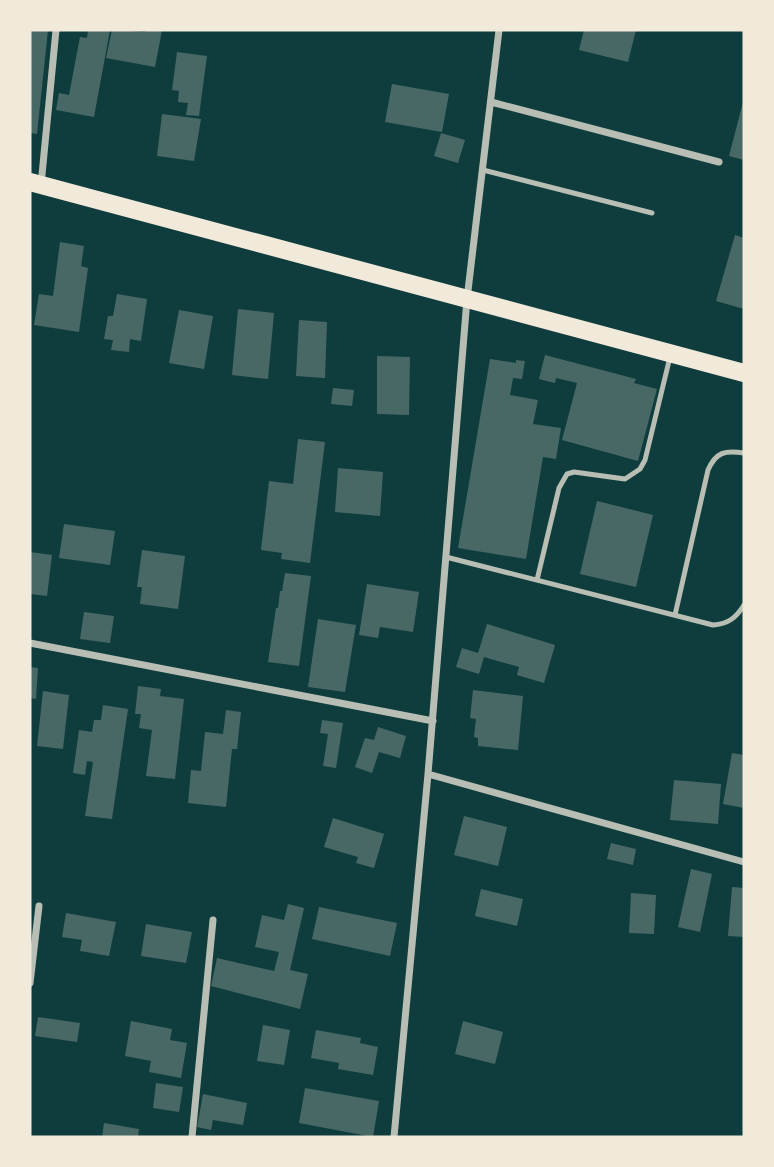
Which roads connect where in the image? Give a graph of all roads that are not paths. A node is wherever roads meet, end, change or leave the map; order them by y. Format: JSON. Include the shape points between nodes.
{"nodes":[{"id":1,"x":56,"y":30,"type":"edge"},
{"id":2,"x":499,"y":30,"type":"edge"},
{"id":3,"x":491,"y":102,"type":"junction"},
{"id":4,"x":719,"y":162,"type":"dead end"},
{"id":5,"x":483,"y":170,"type":"junction"},
{"id":6,"x":36,"y":183,"type":"edge"},
{"id":7,"x":653,"y":213,"type":"dead end"},
{"id":8,"x":467,"y":299,"type":"junction"},
{"id":9,"x":671,"y":354,"type":"junction"},
{"id":10,"x":744,"y":373,"type":"edge"},
{"id":11,"x":744,"y":453,"type":"edge"},
{"id":12,"x":446,"y":557,"type":"junction"},
{"id":13,"x":537,"y":580,"type":"junction"},
{"id":14,"x":744,"y":605,"type":"edge"},
{"id":15,"x":674,"y":615,"type":"junction"},
{"id":16,"x":30,"y":643,"type":"edge"},
{"id":17,"x":433,"y":722,"type":"junction"},
{"id":18,"x":428,"y":774,"type":"junction"},
{"id":19,"x":744,"y":862,"type":"edge"},
{"id":20,"x":39,"y":906,"type":"dead end"},
{"id":21,"x":213,"y":920,"type":"dead end"},
{"id":22,"x":30,"y":983,"type":"edge"},
{"id":23,"x":192,"y":1137,"type":"edge"},
{"id":24,"x":394,"y":1137,"type":"edge"}],
"edges":[{"from":1,"to":6,"type":"street"},
{"from":2,"to":3,"type":"street"},
{"from":3,"to":4,"type":"street"},
{"from":3,"to":5,"type":"street"},
{"from":5,"to":7,"type":"lane"},
{"from":5,"to":8,"type":"street"},
{"from":6,"to":8,"type":"main road"},
{"from":8,"to":9,"type":"main road"},
{"from":8,"to":12,"type":"street"},
{"from":9,"to":10,"type":"main road"},
{"from":9,"to":13,"type":"lane","via":[[640,469],[625,479],[567,474],[559,488]]},
{"from":11,"to":15,"type":"lane","via":[[721,452],[708,470]]},
{"from":12,"to":13,"type":"lane"},
{"from":12,"to":17,"type":"street"},
{"from":13,"to":15,"type":"lane"},
{"from":14,"to":15,"type":"lane","via":[[726,624]]},
{"from":16,"to":17,"type":"street"},
{"from":17,"to":18,"type":"street"},
{"from":18,"to":19,"type":"street"},
{"from":18,"to":24,"type":"street"},
{"from":20,"to":22,"type":"street"},
{"from":21,"to":23,"type":"street"}]}
